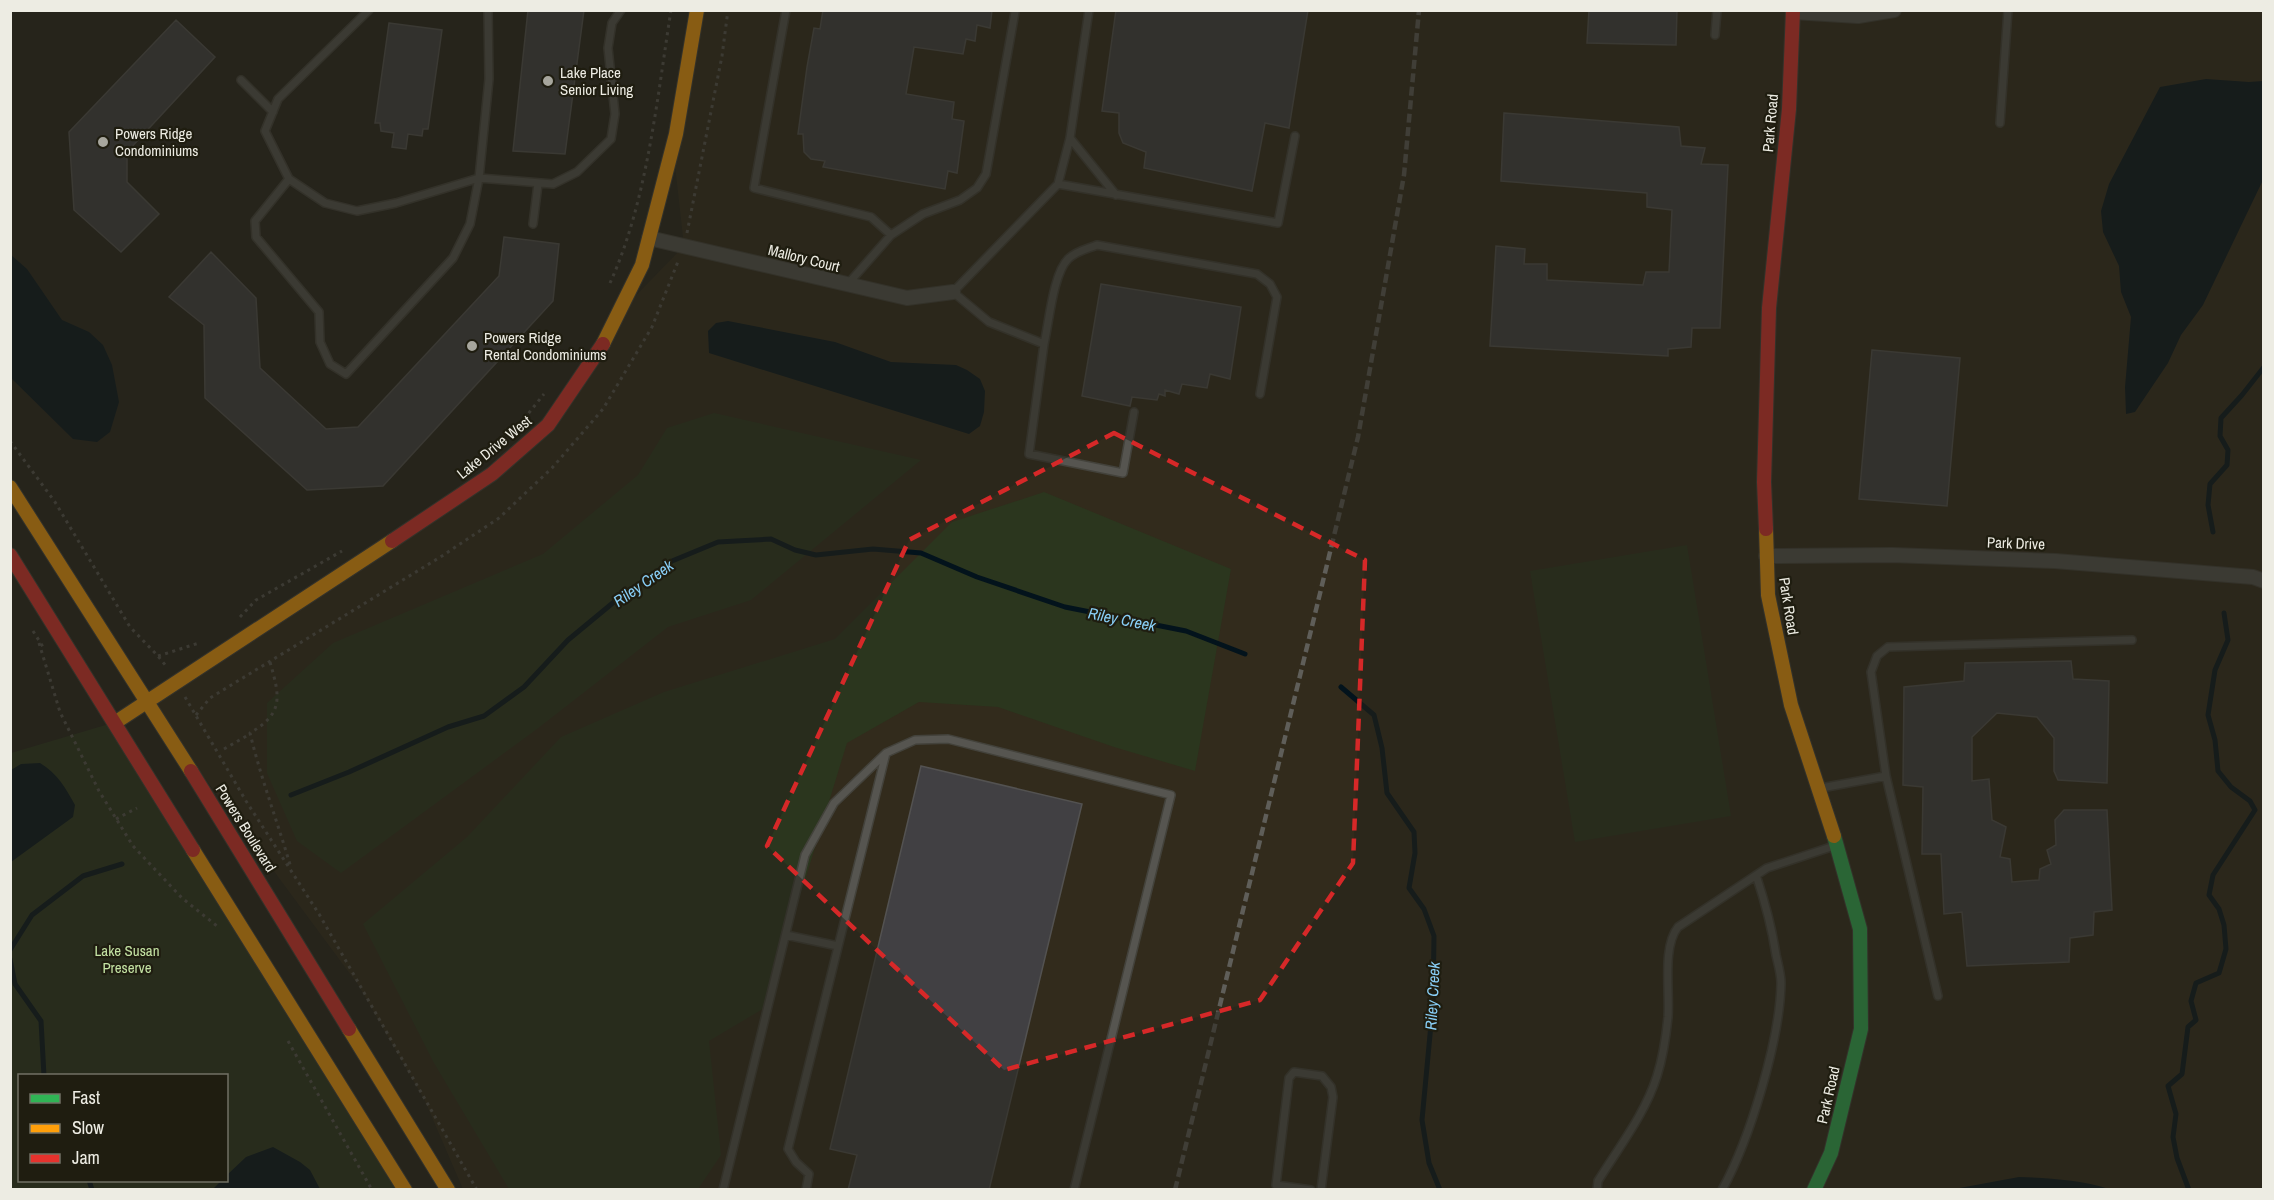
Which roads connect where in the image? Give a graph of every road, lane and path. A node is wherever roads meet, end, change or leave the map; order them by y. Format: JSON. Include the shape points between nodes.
{"nodes":[{"id":1,"x":369,"y":10,"type":"edge"},
{"id":2,"x":488,"y":10,"type":"edge"},
{"id":3,"x":621,"y":10,"type":"edge"},
{"id":4,"x":671,"y":10,"type":"edge"},
{"id":5,"x":697,"y":10,"type":"edge"},
{"id":6,"x":729,"y":10,"type":"edge"},
{"id":7,"x":786,"y":10,"type":"edge"},
{"id":8,"x":1089,"y":10,"type":"edge"},
{"id":9,"x":1717,"y":10,"type":"edge"},
{"id":10,"x":1894,"y":10,"type":"edge"},
{"id":11,"x":2008,"y":10,"type":"edge"},
{"id":12,"x":1793,"y":11,"type":"edge"},
{"id":13,"x":1015,"y":12,"type":"dead end"},
{"id":14,"x":1715,"y":35,"type":"dead end"},
{"id":15,"x":241,"y":80,"type":"dead end"},
{"id":16,"x":273,"y":112,"type":"junction"},
{"id":17,"x":2000,"y":123,"type":"dead end"},
{"id":18,"x":1295,"y":136,"type":"dead end"},
{"id":19,"x":1070,"y":138,"type":"junction"},
{"id":20,"x":479,"y":178,"type":"junction"},
{"id":21,"x":289,"y":179,"type":"junction"},
{"id":22,"x":538,"y":184,"type":"junction"},
{"id":23,"x":1058,"y":184,"type":"junction"},
{"id":24,"x":1116,"y":195,"type":"junction"},
{"id":25,"x":533,"y":224,"type":"dead end"},
{"id":26,"x":891,"y":236,"type":"junction"},
{"id":27,"x":649,"y":238,"type":"junction"},
{"id":28,"x":684,"y":246,"type":"junction"},
{"id":29,"x":848,"y":285,"type":"junction"},
{"id":30,"x":607,"y":291,"type":"dead end"},
{"id":31,"x":953,"y":292,"type":"junction"},
{"id":32,"x":1044,"y":344,"type":"junction"},
{"id":33,"x":549,"y":389,"type":"dead end"},
{"id":34,"x":1260,"y":394,"type":"dead end"},
{"id":35,"x":1134,"y":412,"type":"dead end"},
{"id":36,"x":522,"y":422,"type":"dead end"},
{"id":37,"x":10,"y":441,"type":"edge"},
{"id":38,"x":10,"y":487,"type":"edge"},
{"id":39,"x":347,"y":548,"type":"dead end"},
{"id":40,"x":10,"y":555,"type":"edge"},
{"id":41,"x":1766,"y":556,"type":"junction"},
{"id":42,"x":2264,"y":581,"type":"edge"},
{"id":43,"x":237,"y":621,"type":"dead end"},
{"id":44,"x":37,"y":638,"type":"dead end"},
{"id":45,"x":208,"y":638,"type":"dead end"},
{"id":46,"x":2132,"y":640,"type":"dead end"},
{"id":47,"x":159,"y":656,"type":"junction"},
{"id":48,"x":270,"y":662,"type":"junction"},
{"id":49,"x":176,"y":682,"type":"junction"},
{"id":50,"x":147,"y":700,"type":"junction"},
{"id":51,"x":196,"y":715,"type":"junction"},
{"id":52,"x":116,"y":722,"type":"junction"},
{"id":53,"x":250,"y":734,"type":"junction"},
{"id":54,"x":224,"y":749,"type":"dead end"},
{"id":55,"x":886,"y":753,"type":"junction"},
{"id":56,"x":1886,"y":776,"type":"junction"},
{"id":57,"x":1819,"y":789,"type":"junction"},
{"id":58,"x":137,"y":808,"type":"dead end"},
{"id":59,"x":116,"y":819,"type":"junction"},
{"id":60,"x":1837,"y":846,"type":"junction"},
{"id":61,"x":292,"y":872,"type":"junction"},
{"id":62,"x":1756,"y":875,"type":"junction"},
{"id":63,"x":220,"y":928,"type":"dead end"},
{"id":64,"x":786,"y":935,"type":"junction"},
{"id":65,"x":838,"y":946,"type":"junction"},
{"id":66,"x":1938,"y":996,"type":"dead end"},
{"id":67,"x":405,"y":1190,"type":"edge"},
{"id":68,"x":448,"y":1190,"type":"edge"},
{"id":69,"x":477,"y":1190,"type":"edge"},
{"id":70,"x":723,"y":1190,"type":"edge"},
{"id":71,"x":806,"y":1190,"type":"edge"},
{"id":72,"x":1074,"y":1190,"type":"edge"},
{"id":73,"x":1311,"y":1190,"type":"edge"},
{"id":74,"x":1322,"y":1190,"type":"edge"},
{"id":75,"x":1597,"y":1190,"type":"edge"},
{"id":76,"x":1722,"y":1190,"type":"edge"},
{"id":77,"x":1814,"y":1190,"type":"edge"}],
"edges":[{"from":1,"to":16,"type":"lane","via":[[278,99]]},
{"from":2,"to":20,"type":"lane","via":[[489,79]]},
{"from":3,"to":22,"type":"lane","via":[[612,23],[608,48],[615,114],[611,139],[577,172],[552,184]]},
{"from":4,"to":30,"type":"path","via":[[641,184],[620,262]]},
{"from":5,"to":27,"type":"street","name":"Lake Drive West","via":[[676,134]]},
{"from":6,"to":28,"type":"path"},
{"from":7,"to":26,"type":"lane","via":[[754,188],[871,217]]},
{"from":8,"to":19,"type":"lane"},
{"from":9,"to":14,"type":"lane"},
{"from":10,"to":12,"type":"street","via":[[1858,16]]},
{"from":11,"to":17,"type":"lane"},
{"from":12,"to":41,"type":"street","name":"Park Road","via":[[1789,109],[1769,308]]},
{"from":13,"to":26,"type":"lane","via":[[986,174],[977,188],[960,200],[923,214]]},
{"from":15,"to":16,"type":"lane"},
{"from":16,"to":21,"type":"lane","via":[[265,131]]},
{"from":18,"to":24,"type":"lane","via":[[1278,223]]},
{"from":19,"to":23,"type":"lane"},
{"from":19,"to":24,"type":"lane"},
{"from":20,"to":21,"type":"lane","via":[[357,211],[325,203]]},
{"from":20,"to":21,"type":"lane","via":[[470,224],[453,258],[346,374],[330,364],[320,342],[318,312],[256,237],[255,221]]},
{"from":20,"to":22,"type":"lane"},
{"from":22,"to":25,"type":"lane"},
{"from":23,"to":24,"type":"lane"},
{"from":23,"to":31,"type":"lane"},
{"from":26,"to":29,"type":"lane"},
{"from":27,"to":28,"type":"street","name":"Mallory Court"},
{"from":27,"to":49,"type":"street","name":"Lake Drive West","via":[[642,266],[605,340],[548,425],[492,474]]},
{"from":28,"to":29,"type":"street","name":"Mallory Court"},
{"from":28,"to":48,"type":"path","via":[[652,327],[603,409],[552,468],[499,518]]},
{"from":29,"to":31,"type":"street","name":"Mallory Court","via":[[907,298]]},
{"from":31,"to":32,"type":"lane","via":[[989,322]]},
{"from":32,"to":34,"type":"lane","via":[[1059,273],[1066,261],[1087,248],[1107,246],[1257,274],[1270,284],[1277,297]]},
{"from":32,"to":35,"type":"lane","via":[[1029,454],[1123,473]]},
{"from":33,"to":36,"type":"path"},
{"from":37,"to":47,"type":"path","via":[[54,502],[130,627]]},
{"from":38,"to":50,"type":"street","name":"Powers Boulevard"},
{"from":39,"to":43,"type":"path","via":[[256,600]]},
{"from":40,"to":52,"type":"street"},
{"from":41,"to":42,"type":"street","name":"Park Drive","via":[[1892,555],[2055,561]]},
{"from":41,"to":57,"type":"street","name":"Park Road","via":[[1767,595],[1791,705]]},
{"from":44,"to":59,"type":"path","via":[[60,712]]},
{"from":45,"to":47,"type":"path"},
{"from":46,"to":56,"type":"lane","via":[[1888,647],[1877,656],[1871,672]]},
{"from":47,"to":49,"type":"path"},
{"from":48,"to":51,"type":"path","via":[[210,698]]},
{"from":48,"to":53,"type":"path","via":[[278,702],[262,726]]},
{"from":49,"to":50,"type":"street","name":"Lake Drive West"},
{"from":49,"to":51,"type":"path"},
{"from":50,"to":52,"type":"street","name":"Lake Drive West"},
{"from":50,"to":68,"type":"street","name":"Powers Boulevard"},
{"from":51,"to":61,"type":"path"},
{"from":52,"to":67,"type":"street"},
{"from":53,"to":54,"type":"path"},
{"from":53,"to":61,"type":"path"},
{"from":55,"to":64,"type":"lane","via":[[834,803],[805,855]]},
{"from":55,"to":65,"type":"lane"},
{"from":55,"to":72,"type":"lane","via":[[915,740],[948,739],[1171,795]]},
{"from":56,"to":57,"type":"lane"},
{"from":56,"to":66,"type":"lane"},
{"from":57,"to":60,"type":"street","name":"Park Road"},
{"from":58,"to":59,"type":"path"},
{"from":59,"to":63,"type":"path","via":[[133,846],[182,898]]},
{"from":60,"to":62,"type":"lane"},
{"from":60,"to":77,"type":"street","name":"Park Road","via":[[1860,929],[1861,1029],[1831,1153]]},
{"from":61,"to":69,"type":"path"},
{"from":62,"to":75,"type":"lane","via":[[1672,933],[1668,1016],[1657,1077],[1641,1112],[1598,1180]]},
{"from":62,"to":76,"type":"lane","via":[[1766,904],[1781,981],[1762,1085]]},
{"from":64,"to":65,"type":"lane"},
{"from":64,"to":70,"type":"lane"},
{"from":65,"to":71,"type":"lane","via":[[788,1149],[809,1174]]},
{"from":73,"to":74,"type":"lane","via":[[1276,1185],[1288,1078],[1294,1072],[1322,1076],[1331,1087]]}]}
